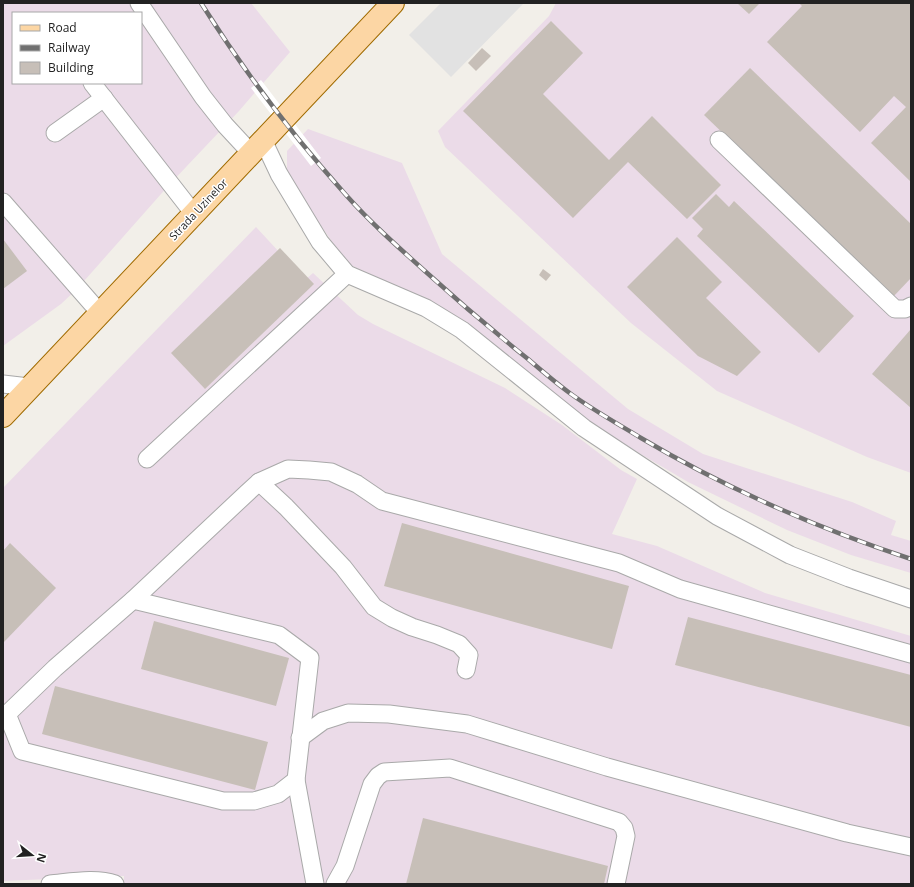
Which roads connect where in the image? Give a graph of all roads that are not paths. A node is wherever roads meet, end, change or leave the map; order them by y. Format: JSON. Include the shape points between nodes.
{"nodes":[{"id":1,"x":139,"y":3,"type":"edge"},
{"id":2,"x":393,"y":3,"type":"edge"},
{"id":3,"x":93,"y":84,"type":"edge"},
{"id":4,"x":104,"y":98,"type":"junction"},
{"id":5,"x":55,"y":133,"type":"dead end"},
{"id":6,"x":719,"y":140,"type":"dead end"},
{"id":7,"x":257,"y":146,"type":"junction"},
{"id":8,"x":3,"y":202,"type":"edge"},
{"id":9,"x":194,"y":214,"type":"junction"},
{"id":10,"x":347,"y":274,"type":"junction"},
{"id":11,"x":911,"y":306,"type":"edge"},
{"id":12,"x":100,"y":313,"type":"junction"},
{"id":13,"x":3,"y":384,"type":"edge"},
{"id":14,"x":29,"y":387,"type":"junction"},
{"id":15,"x":3,"y":416,"type":"edge"},
{"id":16,"x":147,"y":459,"type":"dead end"},
{"id":17,"x":259,"y":482,"type":"junction"},
{"id":18,"x":911,"y":599,"type":"edge"},
{"id":19,"x":133,"y":600,"type":"junction"},
{"id":20,"x":911,"y":654,"type":"edge"},
{"id":21,"x":466,"y":670,"type":"dead end"},
{"id":22,"x":5,"y":716,"type":"edge"},
{"id":23,"x":300,"y":738,"type":"junction"},
{"id":24,"x":296,"y":780,"type":"junction"},
{"id":25,"x":911,"y":847,"type":"edge"},
{"id":26,"x":50,"y":884,"type":"edge"},
{"id":27,"x":116,"y":884,"type":"edge"},
{"id":28,"x":314,"y":884,"type":"edge"},
{"id":29,"x":335,"y":884,"type":"edge"},
{"id":30,"x":616,"y":884,"type":"edge"}],
"edges":[{"from":1,"to":7,"type":"lane","via":[[203,97],[226,125]]},
{"from":2,"to":7,"type":"main road","name":"Strada Uzinelor"},
{"from":3,"to":4,"type":"lane"},
{"from":4,"to":5,"type":"lane"},
{"from":4,"to":9,"type":"lane"},
{"from":6,"to":11,"type":"lane","via":[[895,309]]},
{"from":7,"to":9,"type":"main road","name":"Strada Uzinelor"},
{"from":7,"to":10,"type":"lane","via":[[278,174],[320,242]]},
{"from":8,"to":12,"type":"lane"},
{"from":9,"to":12,"type":"main road","name":"Strada Uzinelor"},
{"from":10,"to":16,"type":"lane"},
{"from":10,"to":18,"type":"lane","via":[[426,308],[462,330],[584,428],[717,516],[790,556]]},
{"from":12,"to":14,"type":"main road","name":"Strada Uzinelor"},
{"from":13,"to":14,"type":"lane"},
{"from":14,"to":15,"type":"main road","name":"Strada Uzinelor"},
{"from":17,"to":19,"type":"lane"},
{"from":17,"to":20,"type":"lane","via":[[288,469],[331,472],[357,484],[382,501],[619,563],[680,589]]},
{"from":17,"to":21,"type":"lane","via":[[343,567],[374,607],[412,627],[459,644],[469,655]]},
{"from":19,"to":22,"type":"lane"},
{"from":19,"to":23,"type":"lane","via":[[279,635],[310,658]]},
{"from":22,"to":24,"type":"lane","via":[[22,751],[224,801],[254,801],[278,794]]},
{"from":23,"to":24,"type":"lane"},
{"from":23,"to":25,"type":"lane","via":[[323,721],[348,713],[389,714],[467,724],[607,767],[847,833]]},
{"from":24,"to":28,"type":"lane"},
{"from":26,"to":27,"type":"lane","via":[[104,881]]},
{"from":29,"to":30,"type":"lane","via":[[345,866],[372,784],[378,776],[384,772],[450,768],[619,822],[626,836]]}]}
